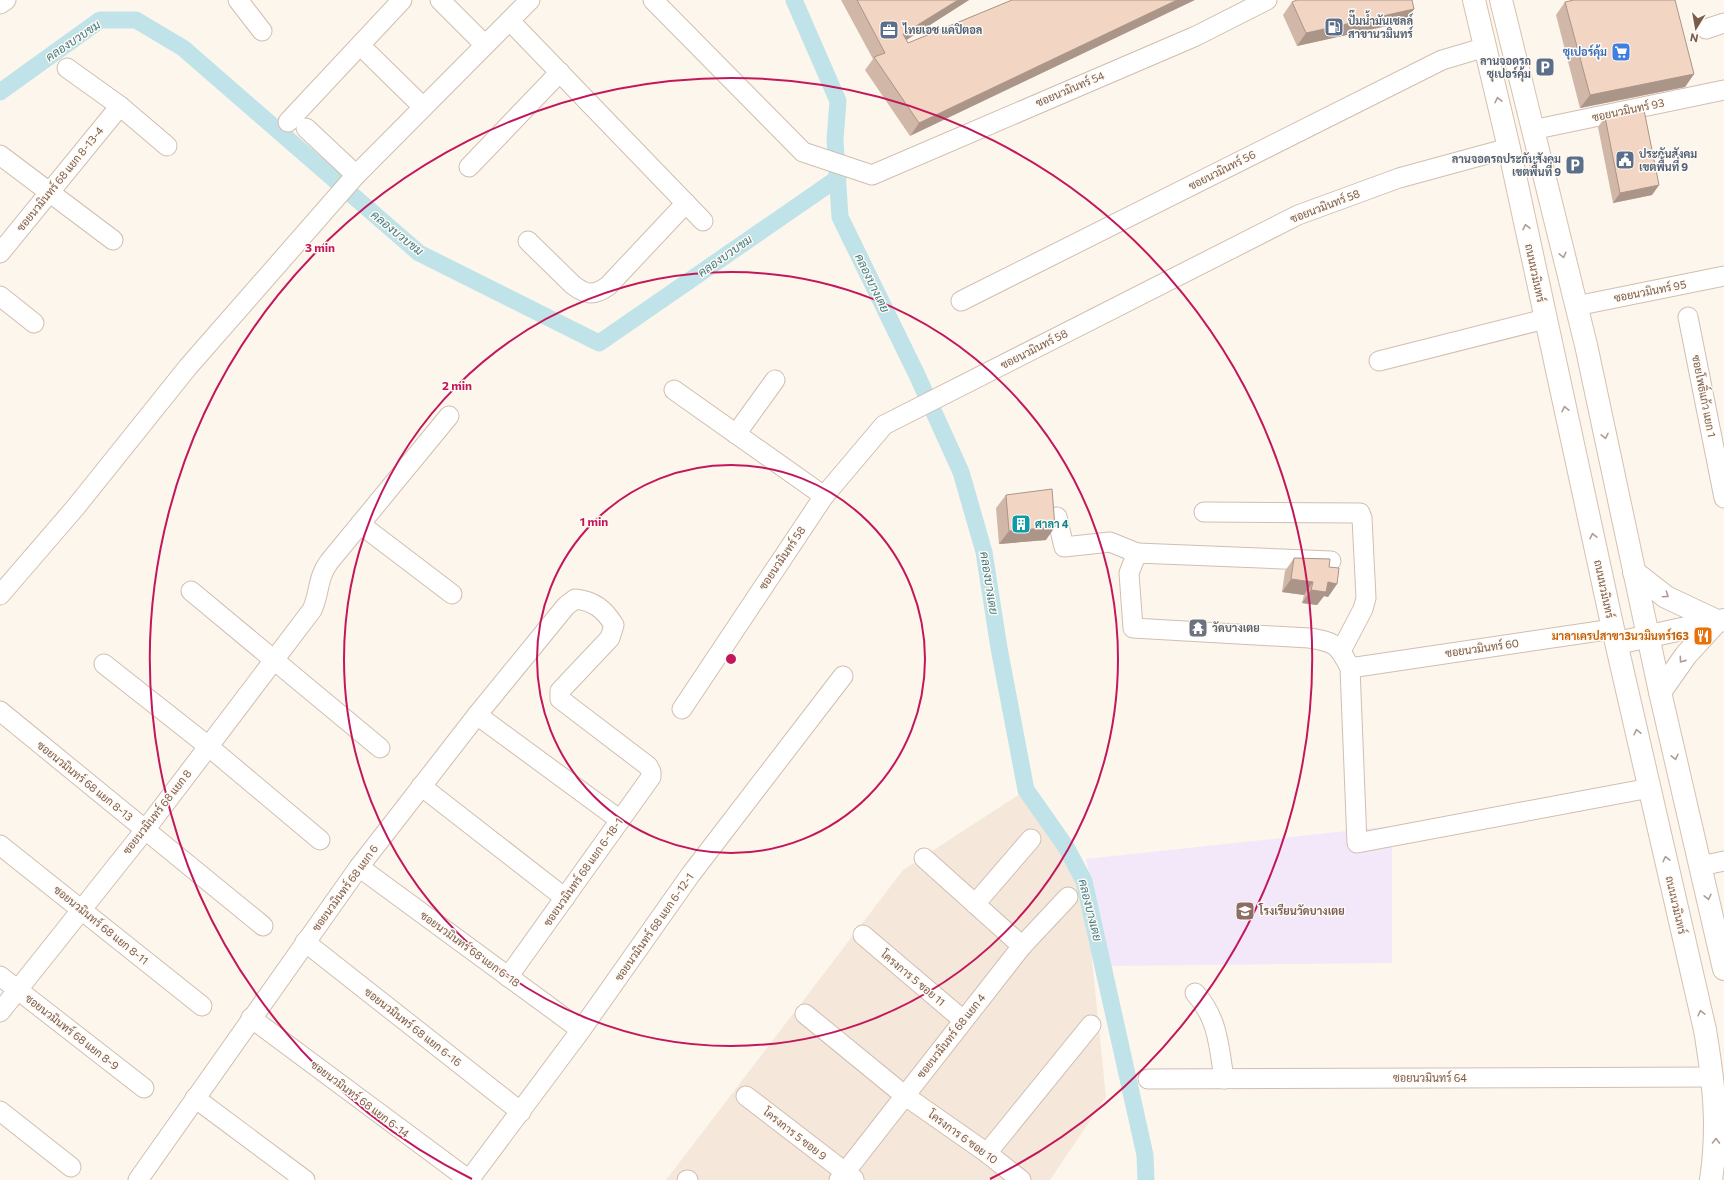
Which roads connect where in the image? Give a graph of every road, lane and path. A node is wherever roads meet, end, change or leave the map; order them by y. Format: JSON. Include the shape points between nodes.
{"nodes":[{"id":1,"x":6,"y":0,"type":"edge"},
{"id":2,"x":238,"y":0,"type":"edge"},
{"id":3,"x":402,"y":0,"type":"edge"},
{"id":4,"x":440,"y":0,"type":"edge"},
{"id":5,"x":530,"y":0,"type":"edge"},
{"id":6,"x":653,"y":0,"type":"edge"},
{"id":7,"x":1267,"y":0,"type":"edge"},
{"id":8,"x":1474,"y":0,"type":"edge"},
{"id":9,"x":1501,"y":0,"type":"edge"},
{"id":10,"x":0,"y":4,"type":"edge"},
{"id":11,"x":510,"y":21,"type":"junction"},
{"id":12,"x":1724,"y":23,"type":"edge"},
{"id":13,"x":1706,"y":29,"type":"dead end"},
{"id":14,"x":262,"y":31,"type":"dead end"},
{"id":15,"x":485,"y":46,"type":"junction"},
{"id":16,"x":1486,"y":47,"type":"junction"},
{"id":17,"x":368,"y":53,"type":"dead end"},
{"id":18,"x":67,"y":68,"type":"dead end"},
{"id":19,"x":560,"y":72,"type":"junction"},
{"id":20,"x":1724,"y":90,"type":"edge"},
{"id":21,"x":120,"y":106,"type":"junction"},
{"id":22,"x":423,"y":107,"type":"junction"},
{"id":23,"x":1532,"y":130,"type":"junction"},
{"id":24,"x":167,"y":146,"type":"dead end"},
{"id":25,"x":1509,"y":148,"type":"junction"},
{"id":26,"x":0,"y":155,"type":"edge"},
{"id":27,"x":469,"y":167,"type":"dead end"},
{"id":28,"x":352,"y":179,"type":"junction"},
{"id":29,"x":49,"y":191,"type":"junction"},
{"id":30,"x":686,"y":203,"type":"junction"},
{"id":31,"x":703,"y":221,"type":"dead end"},
{"id":32,"x":113,"y":240,"type":"dead end"},
{"id":33,"x":528,"y":241,"type":"dead end"},
{"id":34,"x":0,"y":253,"type":"edge"},
{"id":35,"x":1724,"y":276,"type":"edge"},
{"id":36,"x":0,"y":296,"type":"edge"},
{"id":37,"x":961,"y":301,"type":"dead end"},
{"id":38,"x":1576,"y":306,"type":"junction"},
{"id":39,"x":1688,"y":317,"type":"dead end"},
{"id":40,"x":1545,"y":319,"type":"junction"},
{"id":41,"x":34,"y":323,"type":"dead end"},
{"id":42,"x":1379,"y":361,"type":"dead end"},
{"id":43,"x":775,"y":380,"type":"dead end"},
{"id":44,"x":674,"y":390,"type":"dead end"},
{"id":45,"x":449,"y":416,"type":"dead end"},
{"id":46,"x":736,"y":434,"type":"junction"},
{"id":47,"x":1723,"y":488,"type":"edge"},
{"id":48,"x":824,"y":496,"type":"junction"},
{"id":49,"x":1204,"y":512,"type":"dead end"},
{"id":50,"x":1057,"y":517,"type":"dead end"},
{"id":51,"x":360,"y":524,"type":"junction"},
{"id":52,"x":1137,"y":552,"type":"junction"},
{"id":53,"x":1331,"y":560,"type":"edge"},
{"id":54,"x":1634,"y":572,"type":"junction"},
{"id":55,"x":191,"y":591,"type":"dead end"},
{"id":56,"x":452,"y":594,"type":"dead end"},
{"id":57,"x":0,"y":595,"type":"edge"},
{"id":58,"x":1720,"y":620,"type":"edge"},
{"id":59,"x":1615,"y":636,"type":"junction"},
{"id":60,"x":1649,"y":636,"type":"junction"},
{"id":61,"x":1341,"y":651,"type":"junction"},
{"id":62,"x":274,"y":659,"type":"junction"},
{"id":63,"x":104,"y":664,"type":"dead end"},
{"id":64,"x":1350,"y":668,"type":"junction"},
{"id":65,"x":843,"y":676,"type":"dead end"},
{"id":66,"x":1660,"y":692,"type":"junction"},
{"id":67,"x":682,"y":708,"type":"dead end"},
{"id":68,"x":0,"y":711,"type":"edge"},
{"id":69,"x":477,"y":715,"type":"junction"},
{"id":70,"x":208,"y":746,"type":"junction"},
{"id":71,"x":380,"y":748,"type":"dead end"},
{"id":72,"x":648,"y":766,"type":"joint"},
{"id":73,"x":421,"y":786,"type":"junction"},
{"id":74,"x":1650,"y":788,"type":"junction"},
{"id":75,"x":620,"y":820,"type":"junction"},
{"id":76,"x":145,"y":830,"type":"junction"},
{"id":77,"x":1031,"y":839,"type":"dead end"},
{"id":78,"x":320,"y":840,"type":"dead end"},
{"id":79,"x":0,"y":845,"type":"edge"},
{"id":80,"x":924,"y":858,"type":"dead end"},
{"id":81,"x":1724,"y":860,"type":"edge"},
{"id":82,"x":1702,"y":866,"type":"junction"},
{"id":83,"x":358,"y":867,"type":"junction"},
{"id":84,"x":1068,"y":897,"type":"dead end"},
{"id":85,"x":565,"y":898,"type":"junction"},
{"id":86,"x":975,"y":904,"type":"junction"},
{"id":87,"x":81,"y":908,"type":"junction"},
{"id":88,"x":264,"y":926,"type":"dead end"},
{"id":89,"x":863,"y":935,"type":"dead end"},
{"id":90,"x":305,"y":942,"type":"junction"},
{"id":91,"x":1722,"y":945,"type":"edge"},
{"id":92,"x":1022,"y":946,"type":"junction"},
{"id":93,"x":1724,"y":968,"type":"edge"},
{"id":94,"x":0,"y":976,"type":"edge"},
{"id":95,"x":508,"y":977,"type":"junction"},
{"id":96,"x":17,"y":990,"type":"junction"},
{"id":97,"x":1194,"y":993,"type":"dead end"},
{"id":98,"x":202,"y":1006,"type":"dead end"},
{"id":99,"x":0,"y":1012,"type":"edge"},
{"id":100,"x":805,"y":1014,"type":"dead end"},
{"id":101,"x":251,"y":1018,"type":"junction"},
{"id":102,"x":963,"y":1020,"type":"junction"},
{"id":103,"x":1091,"y":1025,"type":"dead end"},
{"id":104,"x":581,"y":1030,"type":"junction"},
{"id":105,"x":1713,"y":1077,"type":"junction"},
{"id":106,"x":1148,"y":1079,"type":"dead end"},
{"id":107,"x":1224,"y":1079,"type":"junction"},
{"id":108,"x":144,"y":1088,"type":"dead end"},
{"id":109,"x":904,"y":1095,"type":"junction"},
{"id":110,"x":746,"y":1096,"type":"dead end"},
{"id":111,"x":195,"y":1098,"type":"junction"},
{"id":112,"x":0,"y":1111,"type":"edge"},
{"id":113,"x":521,"y":1112,"type":"junction"},
{"id":114,"x":987,"y":1153,"type":"junction"},
{"id":115,"x":71,"y":1167,"type":"dead end"},
{"id":116,"x":846,"y":1177,"type":"edge"},
{"id":117,"x":143,"y":1178,"type":"edge"},
{"id":118,"x":305,"y":1180,"type":"edge"},
{"id":119,"x":469,"y":1180,"type":"edge"},
{"id":120,"x":1021,"y":1180,"type":"edge"},
{"id":121,"x":1711,"y":1180,"type":"edge"}],
"edges":[{"from":1,"to":10,"type":"street"},
{"from":2,"to":14,"type":"street"},
{"from":3,"to":28,"type":"street","via":[[297,125]]},
{"from":4,"to":15,"type":"street"},
{"from":5,"to":11,"type":"street"},
{"from":6,"to":7,"type":"street","name":"ซอยนวมินทร์ 54","via":[[803,152],[872,175],[1196,36]]},
{"from":8,"to":16,"type":"main road","name":"ถนนนวมินทร์"},
{"from":9,"to":23,"type":"main road"},
{"from":11,"to":15,"type":"street"},
{"from":11,"to":19,"type":"street"},
{"from":12,"to":13,"type":"street"},
{"from":15,"to":22,"type":"street"},
{"from":25,"to":16,"type":"main road","name":"ถนนนวมินทร์","one_way":true},
{"from":16,"to":37,"type":"street","name":"ซอยนวมินทร์ 56","via":[[1442,60]]},
{"from":17,"to":22,"type":"street"},
{"from":18,"to":21,"type":"street"},
{"from":19,"to":27,"type":"street"},
{"from":19,"to":30,"type":"street"},
{"from":20,"to":23,"type":"street","name":"ซอยนวมินทร์ 93"},
{"from":21,"to":24,"type":"street"},
{"from":21,"to":29,"type":"street","name":"ซอยนวมินทร์ 68 แยก 8-13-4"},
{"from":22,"to":28,"type":"street"},
{"from":23,"to":38,"type":"main road","one_way":true},
{"from":40,"to":25,"type":"main road","name":"ถนนนวมินทร์","one_way":true},
{"from":25,"to":48,"type":"street","name":"ซอยนวมินทร์ 58","via":[[1399,178],[1298,215],[884,425]]},
{"from":26,"to":29,"type":"street"},
{"from":28,"to":57,"type":"street","via":[[188,367],[75,508]]},
{"from":29,"to":32,"type":"street"},
{"from":29,"to":34,"type":"street","name":"ซอยนวมินทร์ 68 แยก 8-13-4"},
{"from":30,"to":31,"type":"street"},
{"from":30,"to":33,"type":"street","via":[[608,286],[591,294],[581,292]]},
{"from":35,"to":38,"type":"street","name":"ซอยนวมินทร์ 95"},
{"from":36,"to":41,"type":"street"},
{"from":38,"to":54,"type":"main road","one_way":true},
{"from":39,"to":47,"type":"street","name":"ซอยโพธิ์แก้ว แยก 1"},
{"from":40,"to":42,"type":"street"},
{"from":59,"to":40,"type":"main road","name":"ถนนนวมินทร์","one_way":true},
{"from":43,"to":46,"type":"street"},
{"from":44,"to":46,"type":"street"},
{"from":45,"to":51,"type":"street"},
{"from":46,"to":48,"type":"street"},
{"from":48,"to":67,"type":"street","name":"ซอยนวมินทร์ 58"},
{"from":49,"to":61,"type":"street","via":[[1360,513],[1366,598]]},
{"from":50,"to":52,"type":"street","via":[[1064,547],[1110,542]]},
{"from":51,"to":56,"type":"street"},
{"from":51,"to":62,"type":"street","name":"ซอยนวมินทร์ 68 แยก 8","via":[[323,569],[312,610]]},
{"from":52,"to":53,"type":"street"},
{"from":52,"to":61,"type":"street","via":[[1129,573],[1133,628],[1309,638],[1329,641]]},
{"from":54,"to":58,"type":"main road","one_way":true,"via":[[1666,596]]},
{"from":54,"to":60,"type":"main road"},
{"from":55,"to":62,"type":"street"},
{"from":58,"to":60,"type":"main road"},
{"from":58,"to":66,"type":"main road","one_way":true,"via":[[1686,654]]},
{"from":59,"to":60,"type":"main road"},
{"from":59,"to":64,"type":"street","name":"ซอยนวมินทร์ 60"},
{"from":74,"to":59,"type":"main road","name":"ถนนนวมินทร์","one_way":true},
{"from":60,"to":66,"type":"main road"},
{"from":61,"to":64,"type":"street"},
{"from":62,"to":70,"type":"street","name":"ซอยนวมินทร์ 68 แยก 8"},
{"from":62,"to":71,"type":"street"},
{"from":63,"to":70,"type":"street"},
{"from":64,"to":74,"type":"street","via":[[1357,843]]},
{"from":65,"to":104,"type":"street","name":"ซอยนวมินทร์ 68 แยก 6-12-1","via":[[691,874]]},
{"from":66,"to":82,"type":"main road","one_way":true},
{"from":68,"to":76,"type":"street","name":"ซอยนวมินทร์ 68 แยก 8-13"},
{"from":69,"to":72,"type":"street","name":"ซอยนวมินทร์ 68 แยก 6","via":[[566,606],[575,599],[588,600],[606,613],[614,625],[610,638],[560,691],[560,699]]},
{"from":69,"to":73,"type":"street","name":"ซอยนวมินทร์ 68 แยก 6"},
{"from":69,"to":75,"type":"street"},
{"from":70,"to":76,"type":"street","name":"ซอยนวมินทร์ 68 แยก 8"},
{"from":70,"to":78,"type":"street"},
{"from":72,"to":75,"type":"street","name":"ซอยนวมินทร์ 68 แยก 6-18-1","via":[[651,778]]},
{"from":73,"to":83,"type":"street","name":"ซอยนวมินทร์ 68 แยก 6"},
{"from":73,"to":85,"type":"street"},
{"from":105,"to":74,"type":"main road","name":"ถนนนวมินทร์","one_way":true,"via":[[1705,1030]]},
{"from":75,"to":85,"type":"street","name":"ซอยนวมินทร์ 68 แยก 6-18-1"},
{"from":76,"to":87,"type":"street","name":"ซอยนวมินทร์ 68 แยก 8"},
{"from":76,"to":88,"type":"street","name":"ซอยนวมินทร์ 68 แยก 8-13"},
{"from":77,"to":86,"type":"street"},
{"from":79,"to":87,"type":"street","name":"ซอยนวมินทร์ 68 แยก 8-11"},
{"from":80,"to":86,"type":"street"},
{"from":81,"to":82,"type":"street"},
{"from":82,"to":91,"type":"main road","one_way":true},
{"from":83,"to":90,"type":"street","name":"ซอยนวมินทร์ 68 แยก 6"},
{"from":83,"to":95,"type":"street","name":"ซอยนวมินทร์ 68 แยก 6-18"},
{"from":84,"to":92,"type":"street","name":"ซอยนวมินทร์ 68 แยก 4"},
{"from":85,"to":95,"type":"street","name":"ซอยนวมินทร์ 68 แยก 6-18-1"},
{"from":86,"to":92,"type":"street"},
{"from":87,"to":96,"type":"street","name":"ซอยนวมินทร์ 68 แยก 8"},
{"from":87,"to":98,"type":"street","name":"ซอยนวมินทร์ 68 แยก 8-11"},
{"from":89,"to":102,"type":"street","name":"โครงการ 5 ซอย 11"},
{"from":90,"to":101,"type":"street","name":"ซอยนวมินทร์ 68 แยก 6"},
{"from":90,"to":113,"type":"street","name":"ซอยนวมินทร์ 68 แยก 6-16"},
{"from":91,"to":93,"type":"main road"},
{"from":92,"to":102,"type":"street","name":"ซอยนวมินทร์ 68 แยก 4"},
{"from":94,"to":96,"type":"street","name":"ซอยนวมินทร์ 68 แยก 8-9"},
{"from":95,"to":104,"type":"street","name":"ซอยนวมินทร์ 68 แยก 6-18"},
{"from":96,"to":99,"type":"street","name":"ซอยนวมินทร์ 68 แยก 8"},
{"from":96,"to":108,"type":"street","name":"ซอยนวมินทร์ 68 แยก 8-9"},
{"from":97,"to":107,"type":"street","via":[[1204,1003],[1213,1020]]},
{"from":100,"to":109,"type":"street","name":"โครงการ 6 ซอย 10"},
{"from":101,"to":111,"type":"street","name":"ซอยนวมินทร์ 68 แยก 6"},
{"from":101,"to":119,"type":"street","name":"ซอยนวมินทร์ 68 แยก 6-14"},
{"from":102,"to":109,"type":"street","name":"ซอยนวมินทร์ 68 แยก 4"},
{"from":103,"to":114,"type":"street"},
{"from":104,"to":113,"type":"street","name":"ซอยนวมินทร์ 68 แยก 6-12-1"},
{"from":105,"to":107,"type":"street","name":"ซอยนวมินทร์ 64"},
{"from":121,"to":105,"type":"main road","name":"ถนนนวมินทร์","one_way":true,"via":[[1716,1136]]},
{"from":106,"to":107,"type":"street","name":"ซอยนวมินทร์ 64"},
{"from":109,"to":114,"type":"street","name":"โครงการ 6 ซอย 10"},
{"from":109,"to":116,"type":"street","name":"ซอยนวมินทร์ 68 แยก 4"},
{"from":110,"to":116,"type":"street","name":"โครงการ 5 ซอย 9"},
{"from":111,"to":117,"type":"street","name":"ซอยนวมินทร์ 68 แยก 6"},
{"from":111,"to":118,"type":"street"},
{"from":112,"to":115,"type":"street"},
{"from":113,"to":119,"type":"street","name":"ซอยนวมินทร์ 68 แยก 6-12-1"},
{"from":114,"to":120,"type":"street","name":"โครงการ 6 ซอย 10"}]}
